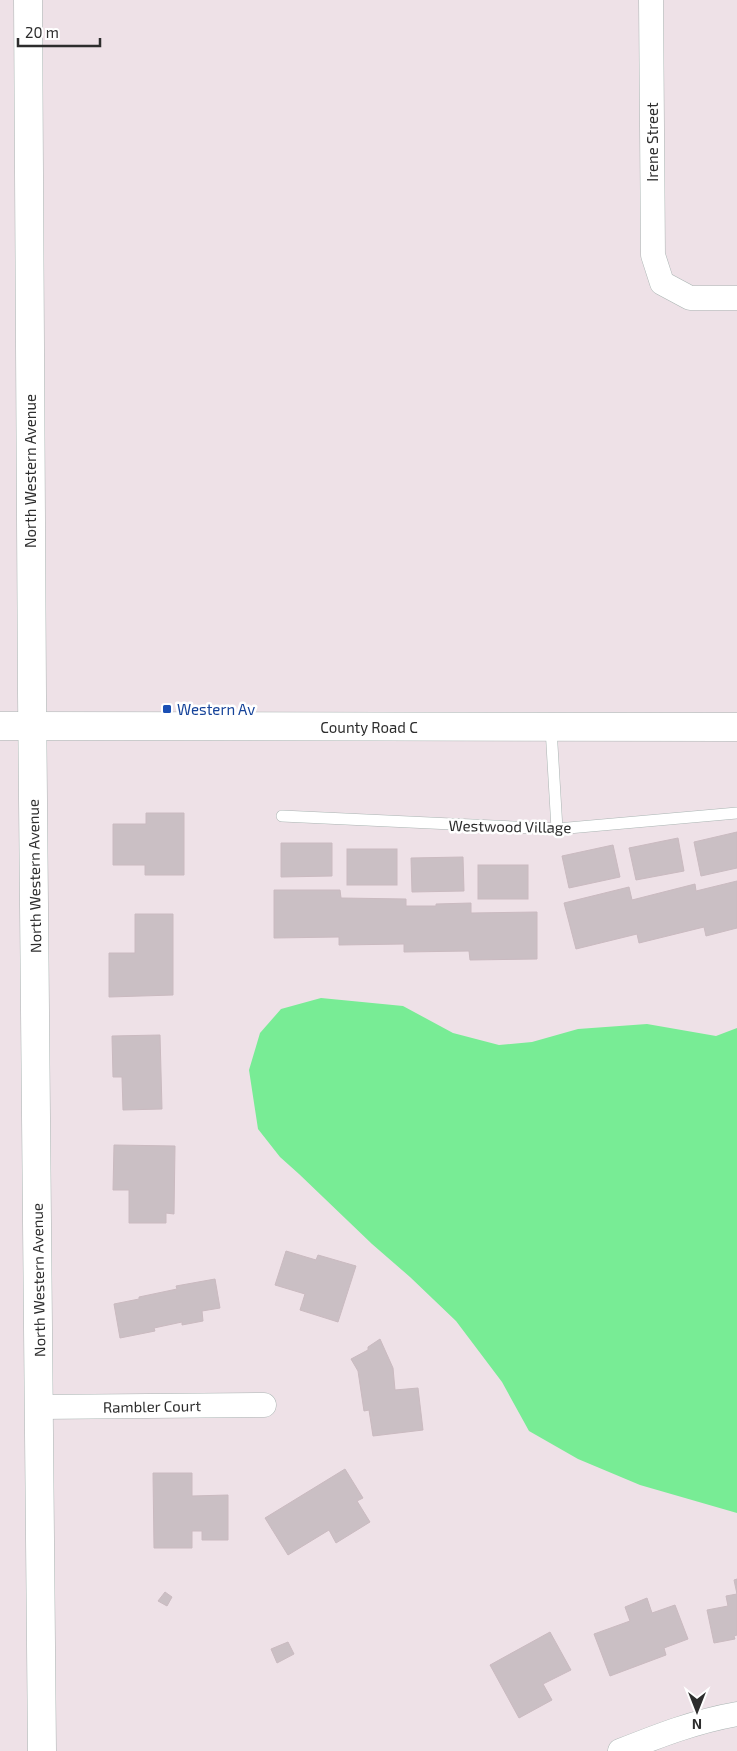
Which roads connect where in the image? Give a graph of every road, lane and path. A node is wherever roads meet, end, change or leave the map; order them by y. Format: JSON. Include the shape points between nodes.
{"nodes":[{"id":1,"x":28,"y":0,"type":"edge"},
{"id":2,"x":651,"y":0,"type":"edge"},
{"id":3,"x":737,"y":298,"type":"edge"},
{"id":4,"x":0,"y":726,"type":"edge"},
{"id":5,"x":32,"y":726,"type":"junction"},
{"id":6,"x":737,"y":727,"type":"edge"},
{"id":7,"x":551,"y":728,"type":"junction"},
{"id":8,"x":737,"y":813,"type":"edge"},
{"id":9,"x":282,"y":816,"type":"dead end"},
{"id":10,"x":557,"y":829,"type":"junction"},
{"id":11,"x":264,"y":1404,"type":"dead end"},
{"id":12,"x":39,"y":1407,"type":"junction"},
{"id":13,"x":737,"y":1714,"type":"edge"},
{"id":14,"x":42,"y":1751,"type":"edge"},
{"id":15,"x":620,"y":1751,"type":"edge"}],
"edges":[{"from":1,"to":5,"type":"street","name":"North Western Avenue"},
{"from":2,"to":3,"type":"street","name":"Irene Street","via":[[653,255],[662,283],[690,298]]},
{"from":4,"to":5,"type":"street","name":"County Road C"},
{"from":5,"to":7,"type":"street","name":"County Road C"},
{"from":5,"to":12,"type":"street","name":"North Western Avenue"},
{"from":6,"to":7,"type":"street","name":"County Road C"},
{"from":7,"to":10,"type":"lane"},
{"from":8,"to":10,"type":"lane","name":"Westwood Village"},
{"from":9,"to":10,"type":"lane","name":"Westwood Village"},
{"from":11,"to":12,"type":"street","name":"Rambler Court"},
{"from":12,"to":14,"type":"street","name":"North Western Avenue"},
{"from":13,"to":15,"type":"street","via":[[669,1731]]}]}
